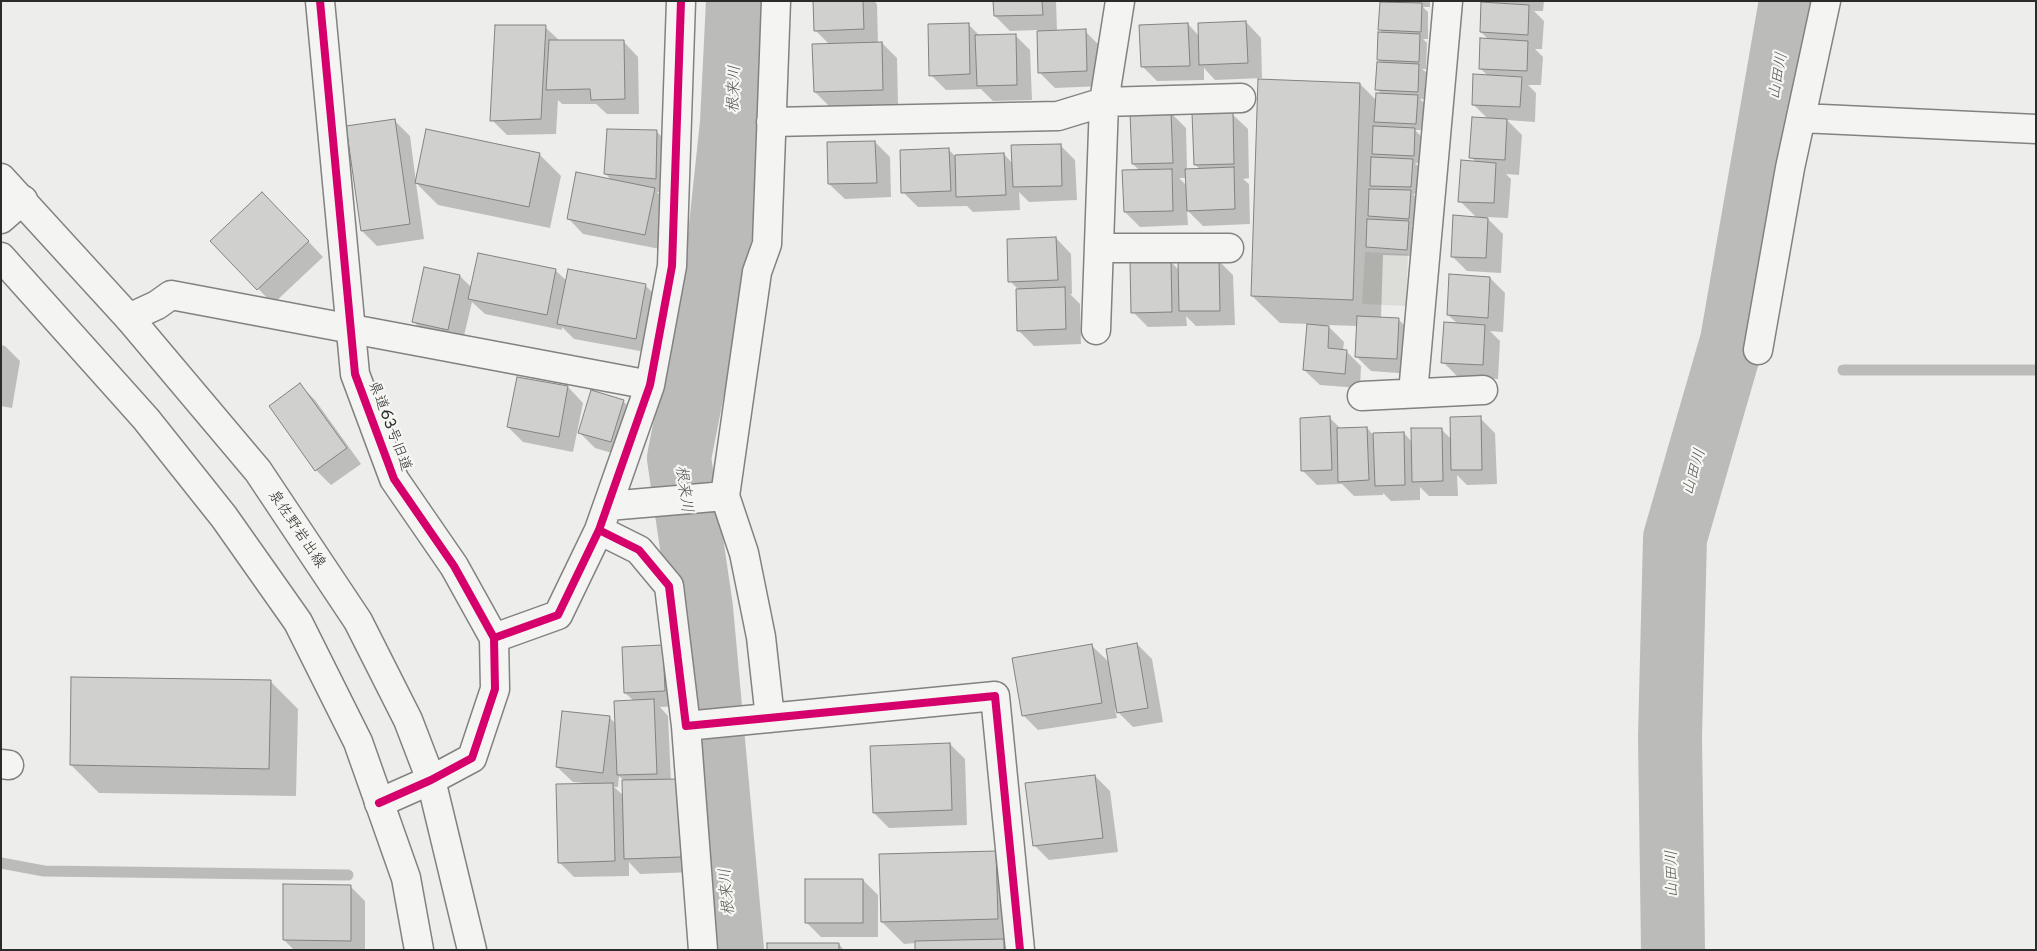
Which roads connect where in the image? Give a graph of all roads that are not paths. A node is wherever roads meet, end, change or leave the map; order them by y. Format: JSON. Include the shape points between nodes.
{"nodes":[{"id":1,"x":320,"y":1,"type":"edge"},
{"id":2,"x":681,"y":1,"type":"edge"},
{"id":3,"x":776,"y":1,"type":"edge"},
{"id":4,"x":1120,"y":1,"type":"edge"},
{"id":5,"x":1448,"y":1,"type":"edge"},
{"id":6,"x":1826,"y":1,"type":"edge"},
{"id":7,"x":1241,"y":98,"type":"dead end"},
{"id":8,"x":1104,"y":102,"type":"junction"},
{"id":9,"x":1801,"y":118,"type":"junction"},
{"id":10,"x":771,"y":122,"type":"junction"},
{"id":11,"x":2036,"y":128,"type":"edge"},
{"id":12,"x":1,"y":178,"type":"edge"},
{"id":13,"x":23,"y":200,"type":"junction"},
{"id":14,"x":1,"y":219,"type":"edge"},
{"id":15,"x":1099,"y":248,"type":"junction"},
{"id":16,"x":1228,"y":248,"type":"dead end"},
{"id":17,"x":1,"y":257,"type":"edge"},
{"id":18,"x":129,"y":318,"type":"junction"},
{"id":19,"x":352,"y":330,"type":"junction"},
{"id":20,"x":1096,"y":330,"type":"dead end"},
{"id":21,"x":1758,"y":350,"type":"dead end"},
{"id":22,"x":650,"y":385,"type":"junction"},
{"id":23,"x":1483,"y":390,"type":"dead end"},
{"id":24,"x":1413,"y":393,"type":"junction"},
{"id":25,"x":1362,"y":396,"type":"dead end"},
{"id":26,"x":718,"y":497,"type":"junction"},
{"id":27,"x":604,"y":518,"type":"junction"},
{"id":28,"x":494,"y":638,"type":"junction"},
{"id":29,"x":770,"y":718,"type":"junction"},
{"id":30,"x":686,"y":726,"type":"junction"},
{"id":31,"x":431,"y":780,"type":"junction"},
{"id":32,"x":379,"y":803,"type":"junction"},
{"id":33,"x":419,"y":950,"type":"edge"},
{"id":34,"x":472,"y":950,"type":"edge"},
{"id":35,"x":703,"y":950,"type":"edge"},
{"id":36,"x":1020,"y":950,"type":"edge"}],
"edges":[{"from":1,"to":19,"type":"street","name":"県道63号旧道"},
{"from":2,"to":22,"type":"street","via":[[672,266]]},
{"from":3,"to":10,"type":"street"},
{"from":4,"to":8,"type":"street"},
{"from":5,"to":24,"type":"street"},
{"from":6,"to":9,"type":"street"},
{"from":7,"to":8,"type":"street"},
{"from":8,"to":10,"type":"street","via":[[1058,116]]},
{"from":8,"to":15,"type":"street"},
{"from":9,"to":11,"type":"street"},
{"from":9,"to":21,"type":"street"},
{"from":10,"to":26,"type":"street","via":[[767,244],[758,272]]},
{"from":12,"to":13,"type":"street","name":"泉佐野岩出線"},
{"from":13,"to":14,"type":"street"},
{"from":13,"to":18,"type":"street","name":"泉佐野岩出線"},
{"from":15,"to":16,"type":"street"},
{"from":15,"to":20,"type":"street"},
{"from":17,"to":32,"type":"street","via":[[146,419],[224,517],[298,622],[358,742]]},
{"from":18,"to":19,"type":"street","via":[[157,305],[171,294]]},
{"from":18,"to":31,"type":"street","name":"泉佐野岩出線","via":[[258,471],[358,621],[408,720]]},
{"from":19,"to":22,"type":"street"},
{"from":19,"to":28,"type":"street","name":"県道63号旧道","via":[[355,374],[394,478],[454,566]]},
{"from":22,"to":27,"type":"street"},
{"from":23,"to":24,"type":"street"},
{"from":24,"to":25,"type":"street"},
{"from":26,"to":27,"type":"street","via":[[646,502]]},
{"from":26,"to":29,"type":"street","via":[[744,552],[760,628]]},
{"from":27,"to":28,"type":"street","via":[[558,615]]},
{"from":27,"to":30,"type":"street","via":[[639,550],[669,586]]},
{"from":28,"to":31,"type":"street","name":"県道63号旧道","via":[[495,689],[472,758]]},
{"from":29,"to":30,"type":"street"},
{"from":29,"to":36,"type":"street","via":[[995,696]]},
{"from":30,"to":35,"type":"street"},
{"from":31,"to":32,"type":"street","name":"県道63号旧道"},
{"from":31,"to":34,"type":"street","name":"泉佐野岩出線"},
{"from":32,"to":33,"type":"street","via":[[406,878]]}]}
